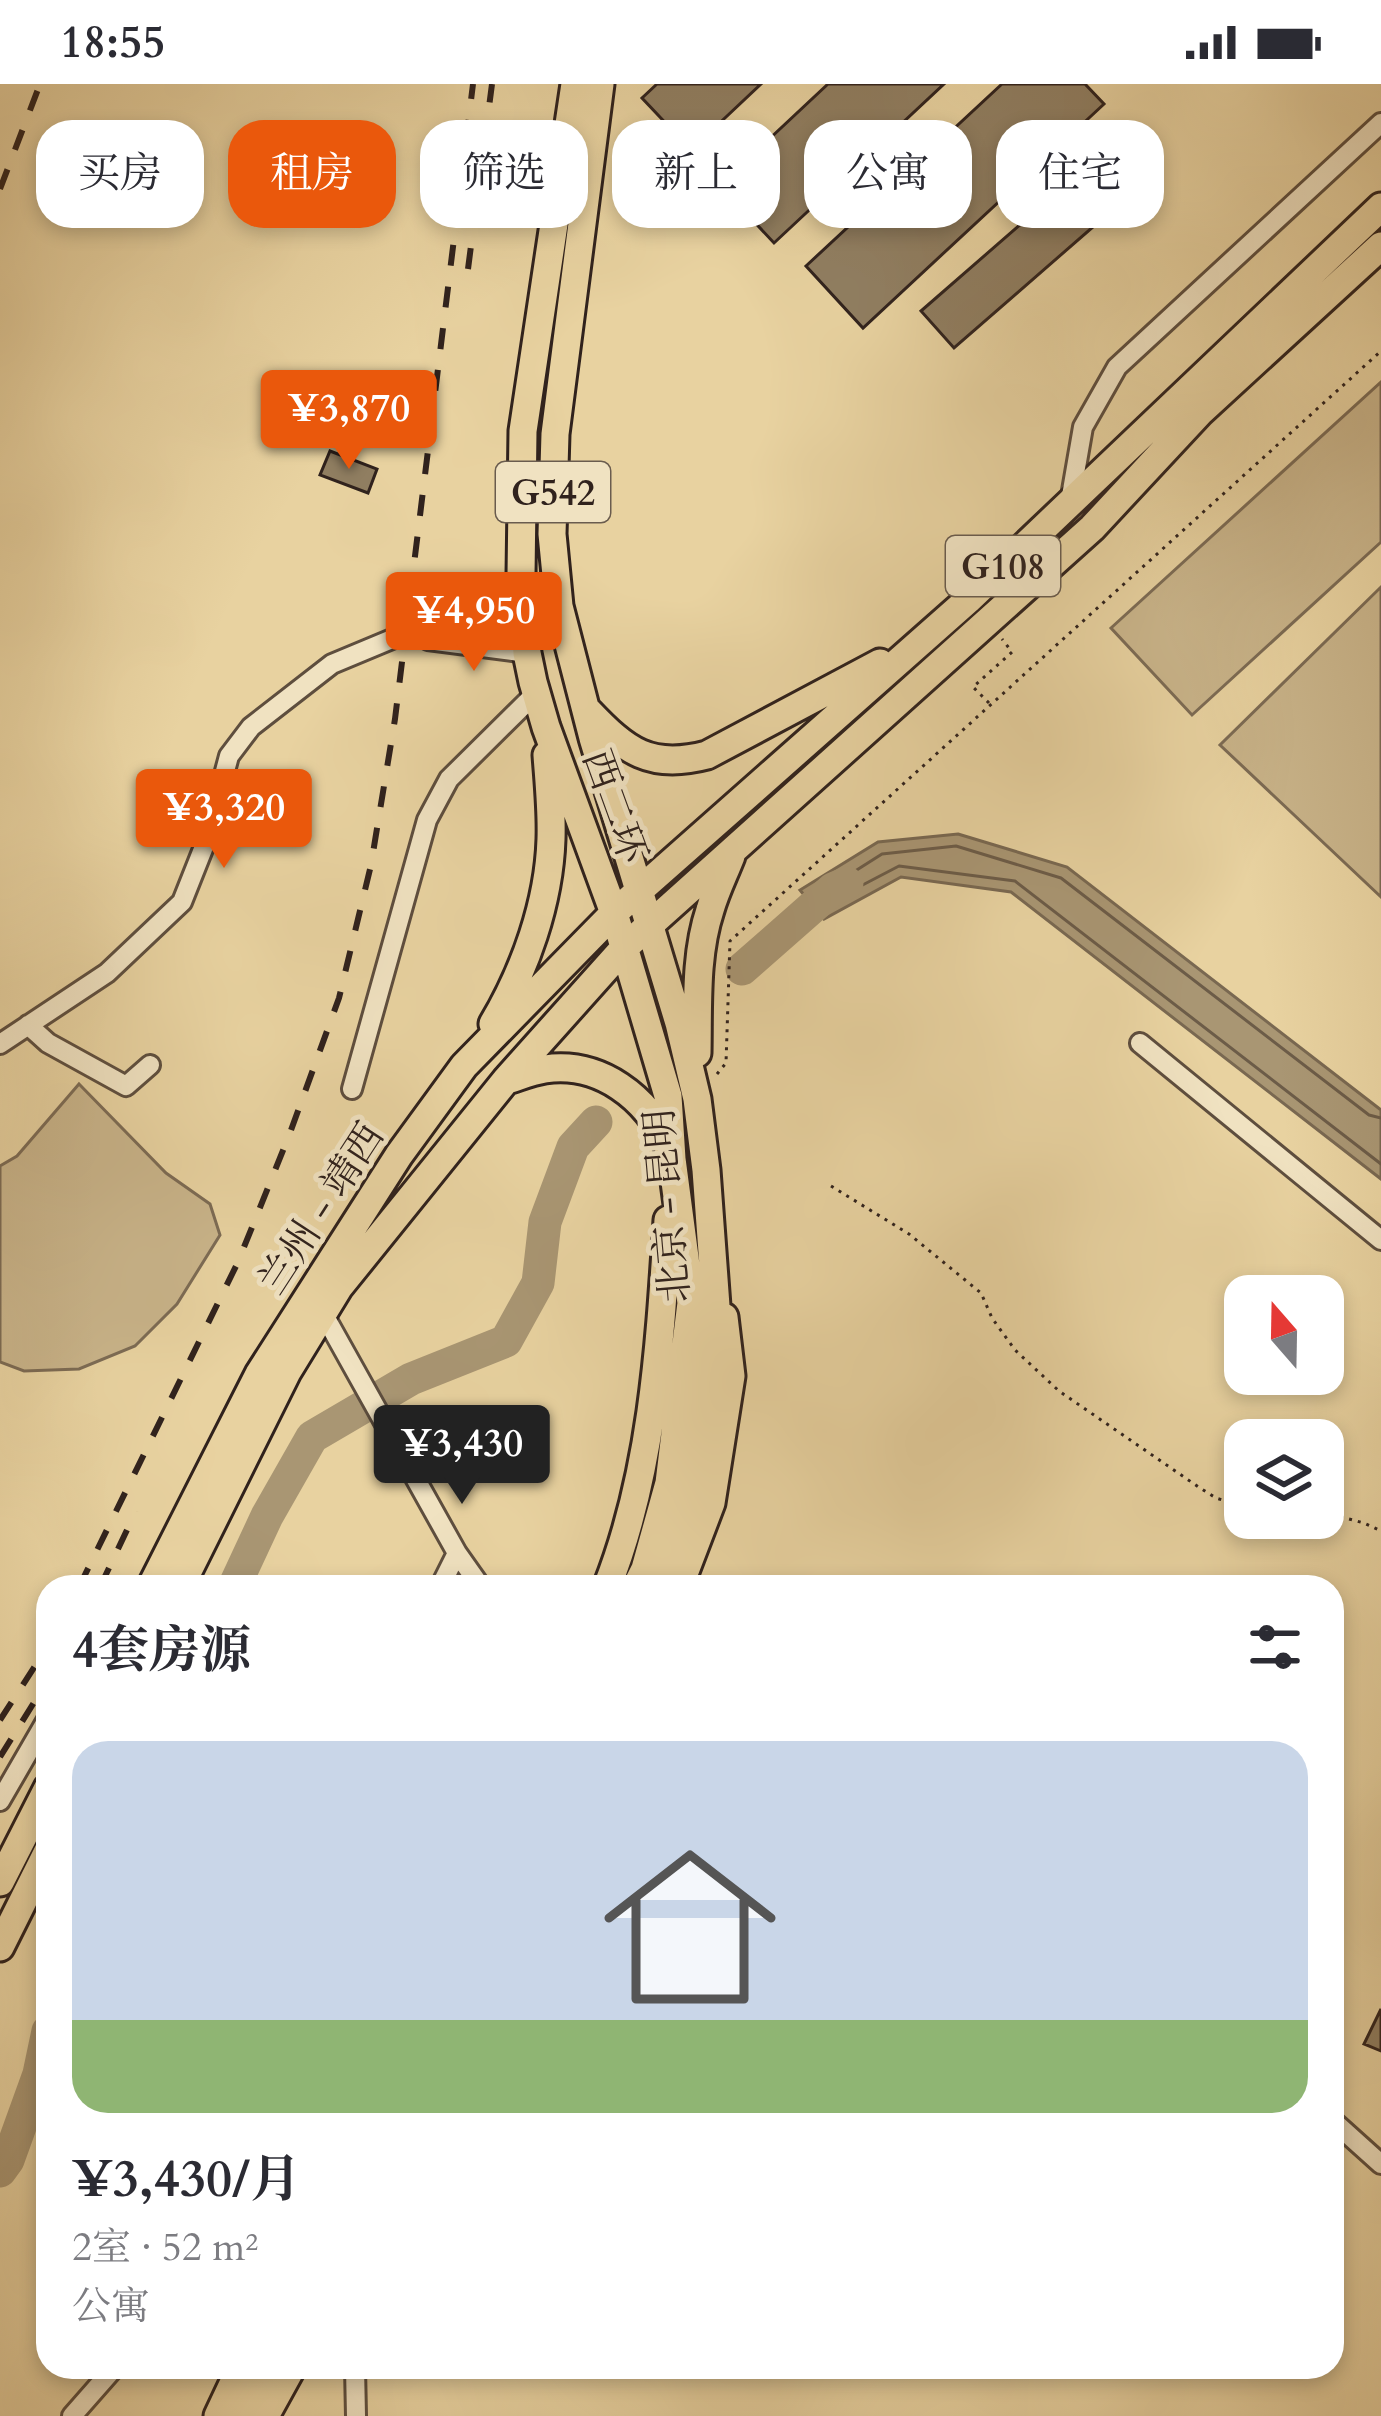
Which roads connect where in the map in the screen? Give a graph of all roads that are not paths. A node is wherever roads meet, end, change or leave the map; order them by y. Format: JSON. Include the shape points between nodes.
{"nodes":[{"id":1,"x":575,"y":84,"type":"edge"},
{"id":2,"x":600,"y":84,"type":"edge"},
{"id":3,"x":1381,"y":123,"type":"edge"},
{"id":4,"x":1381,"y":207,"type":"edge"},
{"id":5,"x":1381,"y":246,"type":"edge"},
{"id":6,"x":1070,"y":502,"type":"junction"},
{"id":7,"x":392,"y":639,"type":"tunnel mouth"},
{"id":8,"x":428,"y":640,"type":"tunnel mouth"},
{"id":9,"x":921,"y":641,"type":"junction"},
{"id":10,"x":527,"y":653,"type":"junction"},
{"id":11,"x":536,"y":693,"type":"junction"},
{"id":12,"x":585,"y":707,"type":"junction"},
{"id":13,"x":546,"y":727,"type":"junction"},
{"id":14,"x":735,"y":847,"type":"junction"},
{"id":15,"x":639,"y":891,"type":"junction"},
{"id":16,"x":614,"y":913,"type":"junction"},
{"id":17,"x":650,"y":926,"type":"junction"},
{"id":18,"x":624,"y":948,"type":"junction"},
{"id":19,"x":28,"y":1025,"type":"junction"},
{"id":20,"x":0,"y":1043,"type":"edge"},
{"id":21,"x":1140,"y":1043,"type":"dead end"},
{"id":22,"x":150,"y":1065,"type":"dead end"},
{"id":23,"x":464,"y":1066,"type":"junction"},
{"id":24,"x":506,"y":1080,"type":"junction"},
{"id":25,"x":352,"y":1089,"type":"dead end"},
{"id":26,"x":697,"y":1099,"type":"junction"},
{"id":27,"x":672,"y":1159,"type":"junction"},
{"id":28,"x":706,"y":1170,"type":"junction"},
{"id":29,"x":1381,"y":1240,"type":"edge"},
{"id":30,"x":323,"y":1313,"type":"junction"},
{"id":31,"x":679,"y":1486,"type":"junction"},
{"id":32,"x":457,"y":1552,"type":"junction"},
{"id":33,"x":157,"y":1575,"type":"edge"},
{"id":34,"x":186,"y":1575,"type":"edge"},
{"id":35,"x":446,"y":1575,"type":"edge"},
{"id":36,"x":473,"y":1575,"type":"edge"},
{"id":37,"x":612,"y":1575,"type":"edge"},
{"id":38,"x":642,"y":1575,"type":"edge"},
{"id":39,"x":660,"y":1575,"type":"edge"},
{"id":40,"x":684,"y":1575,"type":"edge"},
{"id":41,"x":36,"y":1739,"type":"edge"},
{"id":42,"x":0,"y":1801,"type":"edge"},
{"id":43,"x":36,"y":1812,"type":"edge"},
{"id":44,"x":36,"y":1875,"type":"edge"},
{"id":45,"x":0,"y":1882,"type":"edge"},
{"id":46,"x":0,"y":1947,"type":"edge"},
{"id":47,"x":1344,"y":2131,"type":"edge"},
{"id":48,"x":1381,"y":2164,"type":"edge"},
{"id":49,"x":104,"y":2379,"type":"edge"},
{"id":50,"x":235,"y":2379,"type":"edge"},
{"id":51,"x":261,"y":2379,"type":"edge"},
{"id":52,"x":286,"y":2379,"type":"edge"},
{"id":53,"x":355,"y":2379,"type":"edge"},
{"id":54,"x":71,"y":2416,"type":"edge"},
{"id":55,"x":218,"y":2416,"type":"edge"},
{"id":56,"x":244,"y":2416,"type":"edge"},
{"id":57,"x":266,"y":2416,"type":"edge"},
{"id":58,"x":356,"y":2416,"type":"edge"}],
"edges":[{"from":1,"to":10,"type":"highway","name":"西二环","number":"G542","via":[[524,431]]},
{"from":2,"to":12,"type":"highway","name":"西二环","number":"G542","via":[[555,434],[552,534]]},
{"from":3,"to":6,"type":"street","via":[[1117,367],[1083,427]]},
{"from":4,"to":6,"type":"highway","number":"G108"},
{"from":5,"to":14,"type":"highway","number":"G108","via":[[1200,412],[1092,528]]},
{"from":6,"to":9,"type":"highway","number":"G108"},
{"from":7,"to":19,"type":"street","via":[[332,664],[251,728],[229,756],[182,902],[106,973]]},
{"from":8,"to":10,"type":"street"},
{"from":9,"to":12,"type":"highway","via":[[681,762],[626,748]]},
{"from":9,"to":15,"type":"highway","number":"G108"},
{"from":10,"to":11,"type":"highway","name":"西二环","number":"G542"},
{"from":11,"to":13,"type":"highway","name":"西二环","number":"G542"},
{"from":11,"to":25,"type":"street","via":[[449,779],[427,820]]},
{"from":12,"to":15,"type":"highway","name":"西二环","number":"G542"},
{"from":13,"to":16,"type":"highway","name":"西二环","number":"G542"},
{"from":13,"to":23,"type":"highway","via":[[551,838],[539,915],[501,1010]]},
{"from":14,"to":17,"type":"highway","number":"G108"},
{"from":14,"to":26,"type":"highway","via":[[702,946]]},
{"from":15,"to":16,"type":"highway","number":"G108"},
{"from":15,"to":17,"type":"highway","name":"北京 - 昆明"},
{"from":16,"to":18,"type":"highway","name":"西二环"},
{"from":16,"to":23,"type":"highway","name":"兰州 - 靖西","number":"G108"},
{"from":17,"to":18,"type":"highway","number":"G108"},
{"from":17,"to":26,"type":"highway","name":"北京 - 昆明"},
{"from":18,"to":24,"type":"highway","name":"兰州 - 靖西","number":"G108"},
{"from":18,"to":27,"type":"highway","name":"北京 - 昆明","via":[[668,1096]]},
{"from":19,"to":20,"type":"street"},
{"from":19,"to":22,"type":"street","via":[[126,1086]]},
{"from":21,"to":29,"type":"street"},
{"from":23,"to":33,"type":"highway","name":"兰州 - 靖西","number":"G108","via":[[259,1374]]},
{"from":24,"to":27,"type":"highway","via":[[559,1069],[616,1084],[652,1116]]},
{"from":24,"to":30,"type":"highway","name":"兰州 - 靖西","number":"G108"},
{"from":26,"to":28,"type":"highway","name":"北京 - 昆明"},
{"from":27,"to":31,"type":"highway","name":"北京 - 昆明","via":[[691,1303]]},
{"from":27,"to":37,"type":"highway","via":[[660,1342],[641,1473]]},
{"from":28,"to":31,"type":"highway","name":"北京 - 昆明","via":[[716,1306]]},
{"from":28,"to":40,"type":"highway","via":[[731,1376],[711,1503]]},
{"from":30,"to":32,"type":"street"},
{"from":30,"to":34,"type":"highway","name":"兰州 - 靖西","number":"G108"},
{"from":31,"to":38,"type":"highway","name":"北京 - 昆明"},
{"from":31,"to":39,"type":"highway","name":"北京 - 昆明"},
{"from":32,"to":35,"type":"street"},
{"from":32,"to":36,"type":"street"},
{"from":41,"to":42,"type":"street"},
{"from":43,"to":45,"type":"highway"},
{"from":44,"to":46,"type":"highway"},
{"from":47,"to":48,"type":"street"},
{"from":49,"to":54,"type":"street"},
{"from":50,"to":55,"type":"highway"},
{"from":51,"to":56,"type":"highway"},
{"from":52,"to":57,"type":"highway"},
{"from":53,"to":58,"type":"street"}]}
